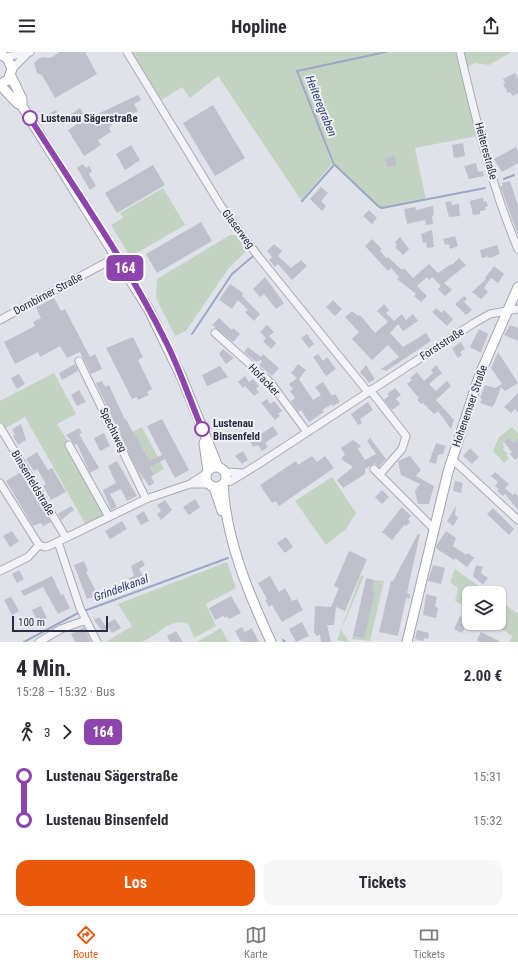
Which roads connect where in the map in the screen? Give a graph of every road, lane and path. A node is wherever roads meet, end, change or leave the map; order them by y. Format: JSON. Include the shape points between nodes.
{"nodes":[{"id":1,"x":29,"y":52,"type":"edge"},
{"id":2,"x":127,"y":52,"type":"edge"},
{"id":3,"x":460,"y":52,"type":"edge"},
{"id":4,"x":3,"y":56,"type":"edge"},
{"id":5,"x":12,"y":72,"type":"junction"},
{"id":6,"x":0,"y":84,"type":"edge"},
{"id":7,"x":22,"y":106,"type":"junction"},
{"id":8,"x":518,"y":249,"type":"edge"},
{"id":9,"x":118,"y":256,"type":"junction"},
{"id":10,"x":518,"y":287,"type":"edge"},
{"id":11,"x":518,"y":309,"type":"edge"},
{"id":12,"x":507,"y":310,"type":"junction"},
{"id":13,"x":0,"y":320,"type":"edge"},
{"id":14,"x":215,"y":333,"type":"dead end"},
{"id":15,"x":79,"y":361,"type":"dead end"},
{"id":16,"x":369,"y":391,"type":"junction"},
{"id":17,"x":0,"y":427,"type":"edge"},
{"id":18,"x":307,"y":432,"type":"junction"},
{"id":19,"x":203,"y":433,"type":"junction"},
{"id":20,"x":69,"y":445,"type":"dead end"},
{"id":21,"x":452,"y":459,"type":"junction"},
{"id":22,"x":374,"y":469,"type":"dead end"},
{"id":23,"x":221,"y":470,"type":"junction"},
{"id":24,"x":208,"y":472,"type":"junction"},
{"id":25,"x":242,"y":473,"type":"junction"},
{"id":26,"x":380,"y":474,"type":"junction"},
{"id":27,"x":0,"y":483,"type":"edge"},
{"id":28,"x":190,"y":484,"type":"junction"},
{"id":29,"x":218,"y":484,"type":"junction"},
{"id":30,"x":146,"y":499,"type":"junction"},
{"id":31,"x":109,"y":517,"type":"junction"},
{"id":32,"x":517,"y":517,"type":"edge"},
{"id":33,"x":434,"y":528,"type":"junction"},
{"id":34,"x":66,"y":538,"type":"junction"},
{"id":35,"x":58,"y":542,"type":"junction"},
{"id":36,"x":38,"y":545,"type":"junction"},
{"id":37,"x":0,"y":571,"type":"edge"},
{"id":38,"x":85,"y":619,"type":"junction"},
{"id":39,"x":39,"y":642,"type":"edge"},
{"id":40,"x":97,"y":642,"type":"edge"},
{"id":41,"x":271,"y":642,"type":"edge"},
{"id":42,"x":407,"y":642,"type":"edge"}],
"edges":[{"from":1,"to":4,"type":"street"},
{"from":1,"to":5,"type":"street"},
{"from":2,"to":16,"type":"street","name":"Glaserweg","via":[[221,206],[258,256]]},
{"from":3,"to":8,"type":"street","name":"Heiterestraße","via":[[496,191]]},
{"from":4,"to":5,"type":"main road","via":[[10,62]]},
{"from":5,"to":6,"type":"main road","via":[[8,80]]},
{"from":5,"to":7,"type":"main road"},
{"from":6,"to":7,"type":"main road"},
{"from":7,"to":9,"type":"main road"},
{"from":9,"to":13,"type":"street","name":"Dornbirner Straße"},
{"from":9,"to":19,"type":"main road","via":[[166,342]]},
{"from":10,"to":12,"type":"main road","name":"Hohenemser Straße"},
{"from":11,"to":12,"type":"street","name":"Forststraße"},
{"from":12,"to":16,"type":"street","name":"Forststraße","via":[[486,315],[474,322]]},
{"from":12,"to":21,"type":"main road","name":"Hohenemser Straße","via":[[480,374]]},
{"from":14,"to":18,"type":"street","name":"Hofacker","via":[[270,382]]},
{"from":15,"to":30,"type":"street","name":"Spechtweg"},
{"from":16,"to":18,"type":"street","name":"Forststraße"},
{"from":16,"to":26,"type":"street","via":[[406,436],[405,444]]},
{"from":17,"to":34,"type":"street","name":"Binsenfeldstraße"},
{"from":18,"to":25,"type":"street","name":"Forststraße"},
{"from":19,"to":23,"type":"main road"},
{"from":19,"to":24,"type":"main road"},
{"from":20,"to":31,"type":"street"},
{"from":21,"to":32,"type":"street"},
{"from":21,"to":33,"type":"main road","name":"Hohenemser Straße"},
{"from":22,"to":26,"type":"street"},
{"from":23,"to":24,"type":"main road"},
{"from":23,"to":25,"type":"street"},
{"from":23,"to":29,"type":"main road","via":[[226,477]]},
{"from":24,"to":28,"type":"street"},
{"from":24,"to":29,"type":"main road"},
{"from":25,"to":29,"type":"street","name":"Forststraße","via":[[231,481]]},
{"from":26,"to":33,"type":"street"},
{"from":27,"to":36,"type":"street"},
{"from":28,"to":29,"type":"street"},
{"from":28,"to":30,"type":"street"},
{"from":29,"to":41,"type":"main road","via":[[243,579]]},
{"from":30,"to":31,"type":"street"},
{"from":31,"to":34,"type":"street"},
{"from":33,"to":42,"type":"main road","name":"Hohenemser Straße"},
{"from":34,"to":35,"type":"street"},
{"from":35,"to":36,"type":"street","via":[[45,547]]},
{"from":35,"to":38,"type":"street"},
{"from":36,"to":37,"type":"street","via":[[28,557]]},
{"from":38,"to":39,"type":"street"},
{"from":38,"to":40,"type":"street"}]}
